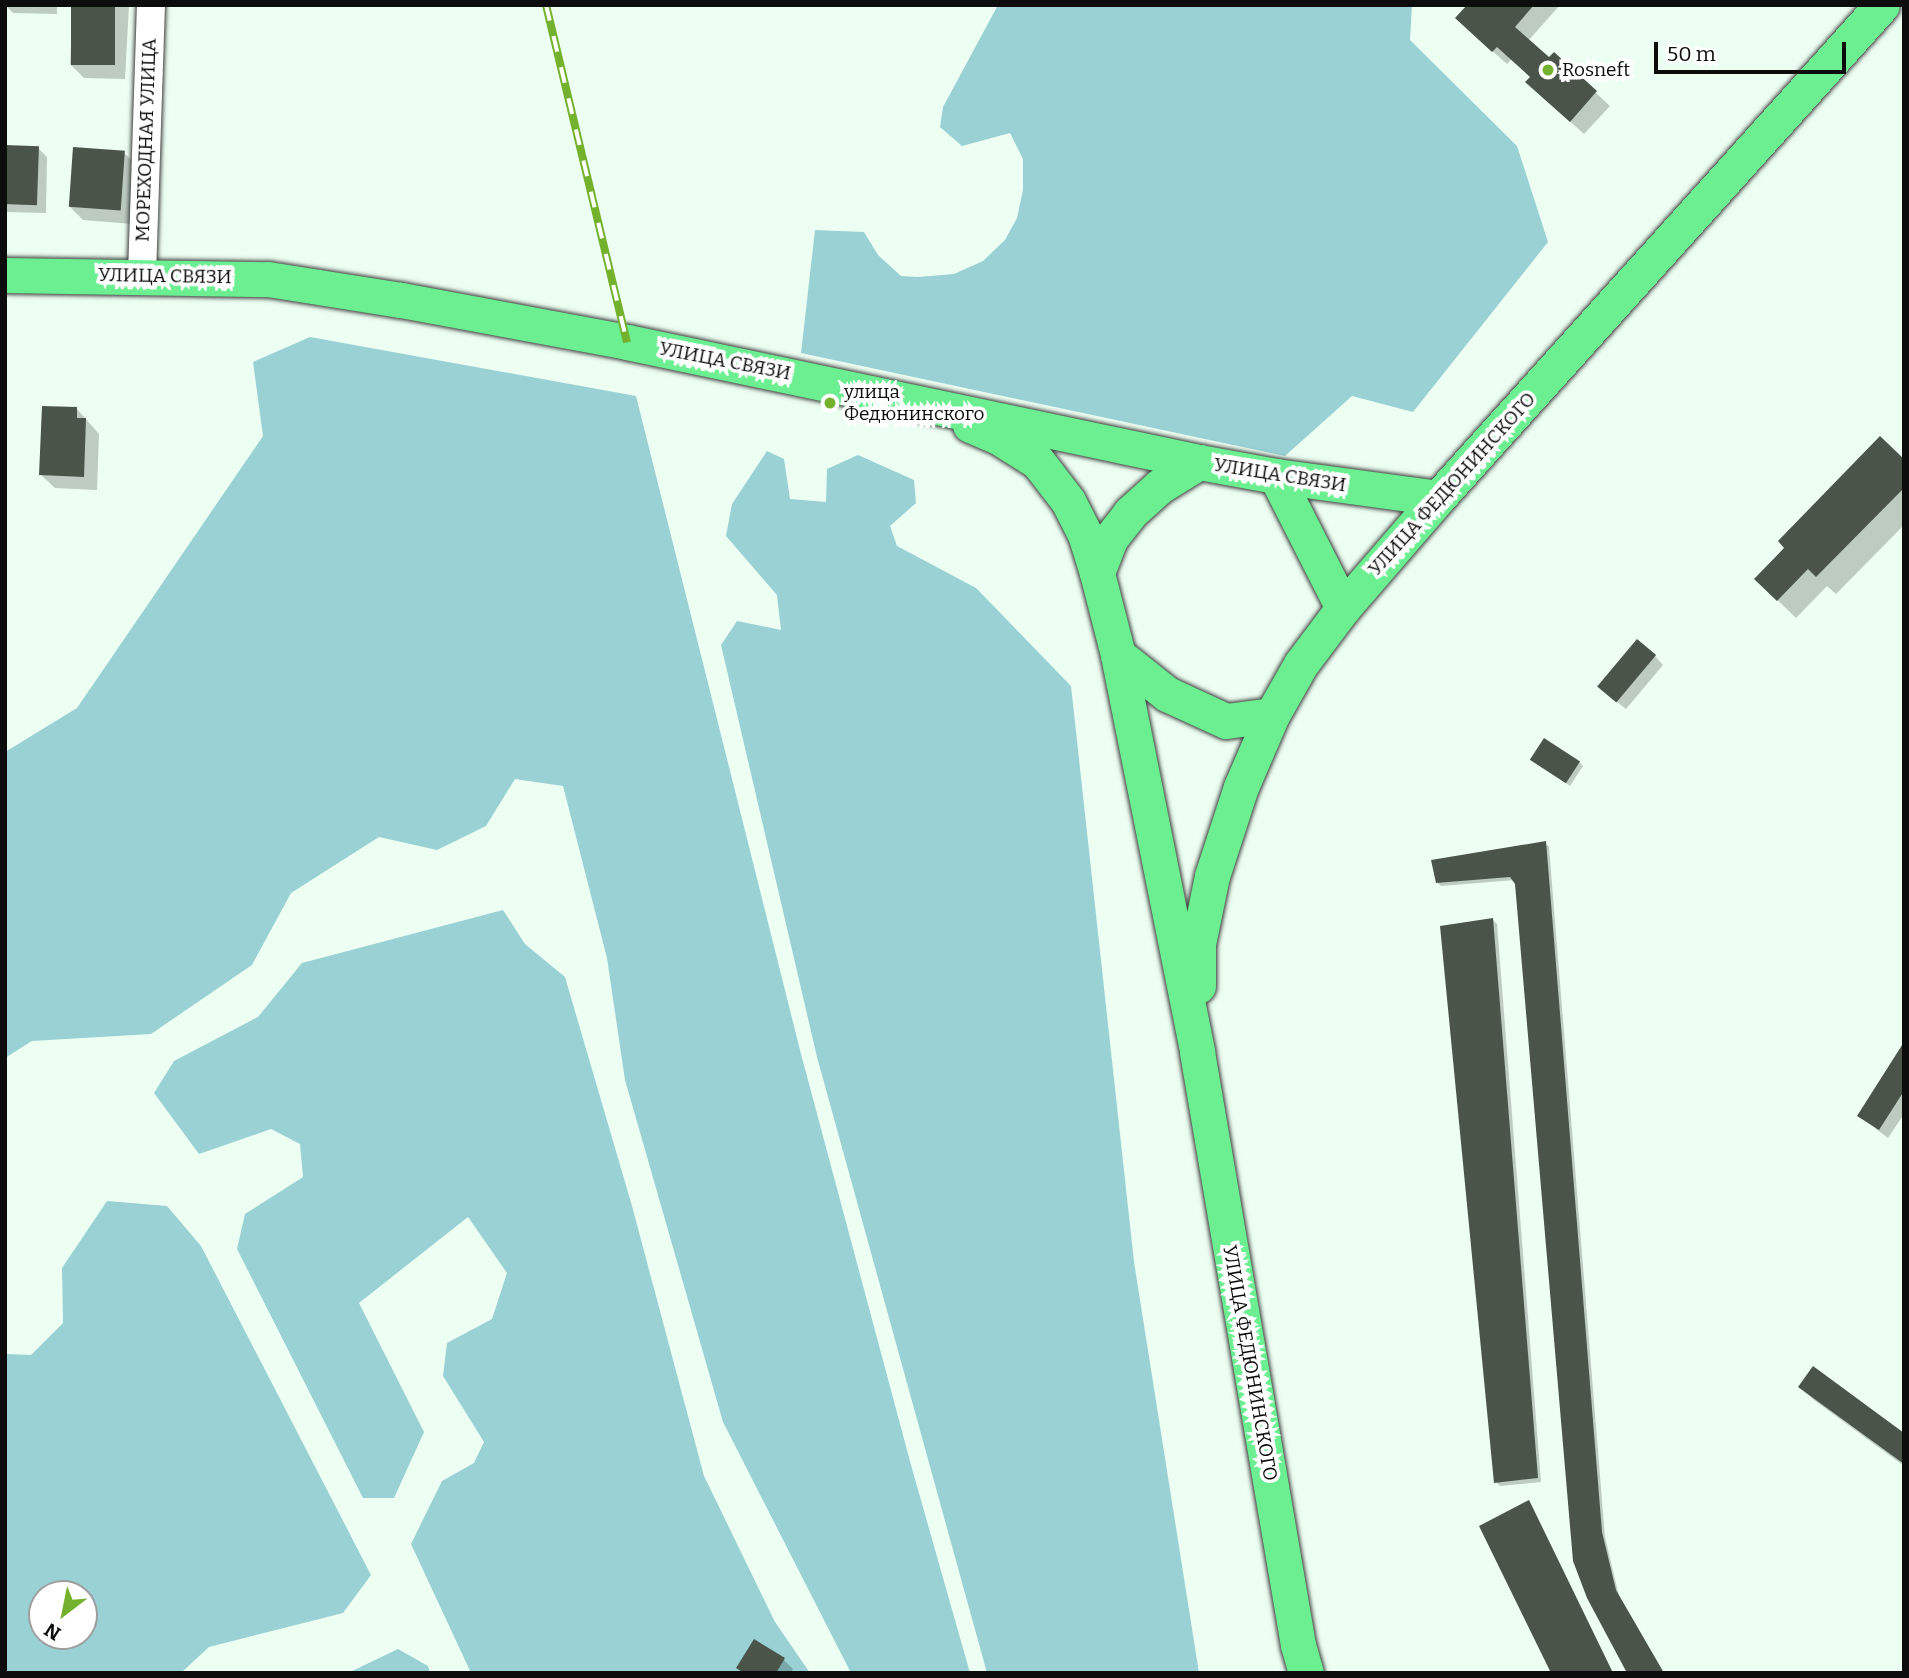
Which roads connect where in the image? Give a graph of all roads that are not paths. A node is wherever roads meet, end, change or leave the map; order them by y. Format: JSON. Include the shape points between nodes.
{"nodes":[{"id":1,"x":151,"y":5,"type":"edge"},
{"id":2,"x":1882,"y":5,"type":"edge"},
{"id":3,"x":5,"y":275,"type":"edge"},
{"id":4,"x":142,"y":275,"type":"junction"},
{"id":5,"x":913,"y":400,"type":"junction"},
{"id":6,"x":1199,"y":462,"type":"junction"},
{"id":7,"x":1276,"y":476,"type":"junction"},
{"id":8,"x":1438,"y":498,"type":"junction"},
{"id":9,"x":1097,"y":573,"type":"junction"},
{"id":10,"x":1343,"y":608,"type":"junction"},
{"id":11,"x":1118,"y":654,"type":"junction"},
{"id":12,"x":1272,"y":715,"type":"junction"},
{"id":13,"x":1198,"y":1052,"type":"junction"},
{"id":14,"x":1306,"y":1673,"type":"edge"}],
"edges":[{"from":1,"to":4,"type":"street","name":"МОРЕХОДНАЯ УЛИЦА"},
{"from":2,"to":8,"type":"main road","name":"УЛИЦА ФЕДЮНИНСКОГО"},
{"from":3,"to":4,"type":"main road","name":"УЛИЦА СВЯЗИ"},
{"from":4,"to":5,"type":"main road","name":"УЛИЦА СВЯЗИ","via":[[268,279],[401,300]]},
{"from":5,"to":6,"type":"main road","name":"УЛИЦА СВЯЗИ"},
{"from":5,"to":9,"type":"main road","name":"УЛИЦА ФЕДЮНИНСКОГО","via":[[1000,438],[1038,462],[1074,512]]},
{"from":6,"to":7,"type":"main road","name":"УЛИЦА СВЯЗИ"},
{"from":6,"to":9,"type":"main road","via":[[1160,486],[1130,513],[1110,539]]},
{"from":7,"to":8,"type":"main road","name":"УЛИЦА СВЯЗИ"},
{"from":7,"to":10,"type":"main road"},
{"from":8,"to":10,"type":"main road","name":"УЛИЦА ФЕДЮНИНСКОГО"},
{"from":9,"to":11,"type":"main road","name":"УЛИЦА ФЕДЮНИНСКОГО"},
{"from":10,"to":12,"type":"main road","name":"УЛИЦА ФЕДЮНИНСКОГО","via":[[1301,664]]},
{"from":11,"to":12,"type":"main road","via":[[1167,694],[1226,721]]},
{"from":11,"to":13,"type":"main road","name":"УЛИЦА ФЕДЮНИНСКОГО"},
{"from":12,"to":13,"type":"main road","name":"УЛИЦА ФЕДЮНИНСКОГО","via":[[1241,787],[1212,876],[1198,944]]},
{"from":13,"to":14,"type":"main road","name":"УЛИЦА ФЕДЮНИНСКОГО"}]}
